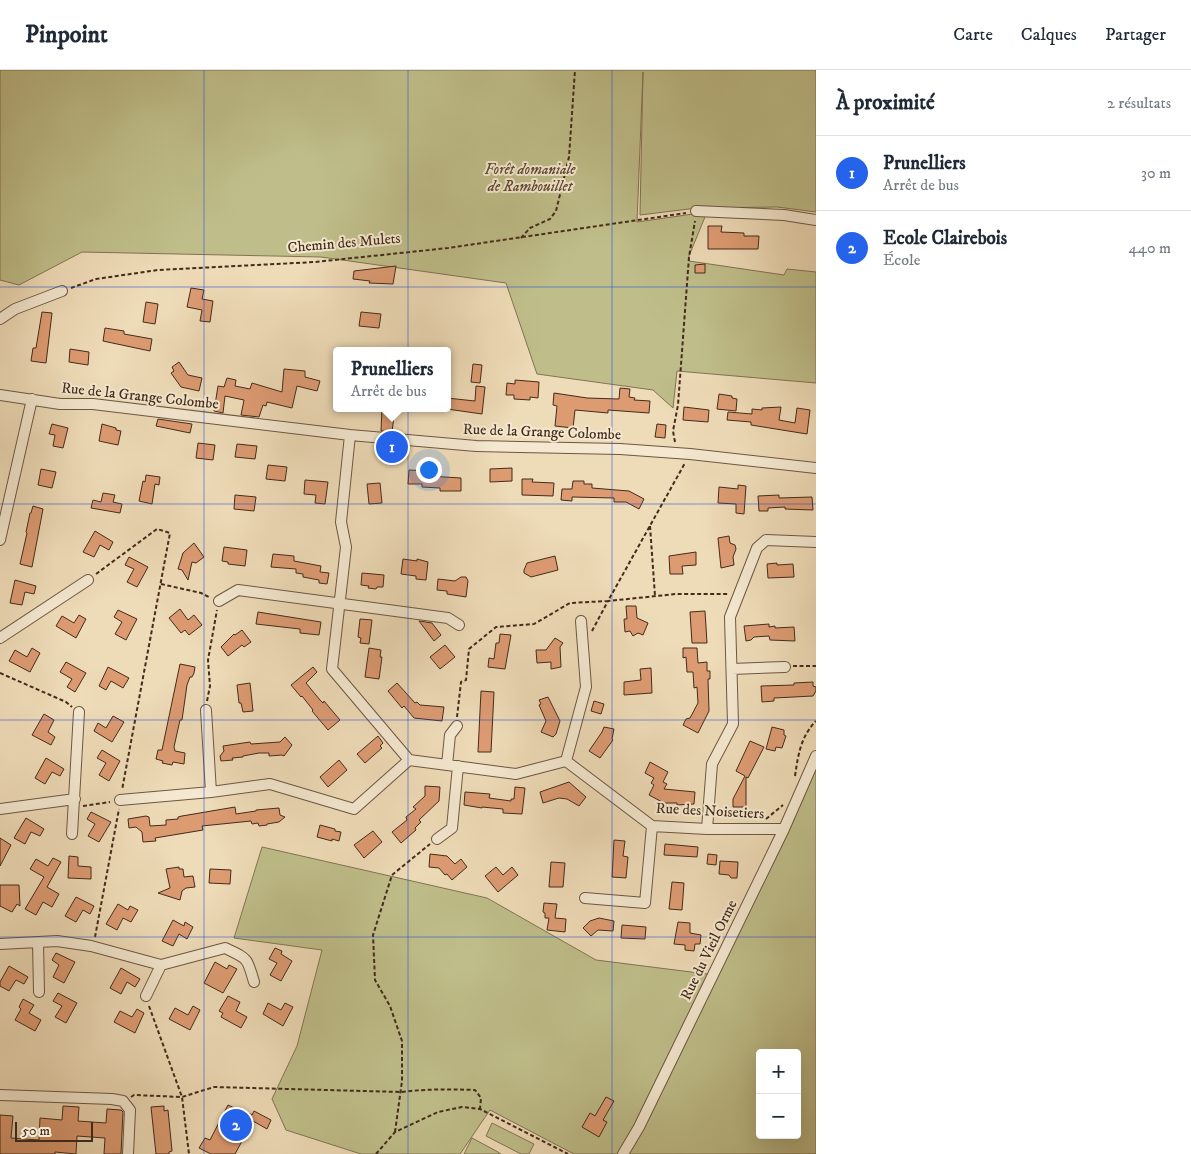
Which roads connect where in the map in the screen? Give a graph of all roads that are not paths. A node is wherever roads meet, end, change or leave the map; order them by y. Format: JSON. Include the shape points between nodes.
{"nodes":[{"id":1,"x":696,"y":211,"type":"road end"},
{"id":2,"x":816,"y":220,"type":"edge"},
{"id":3,"x":62,"y":292,"type":"road end"},
{"id":4,"x":0,"y":319,"type":"edge"},
{"id":5,"x":0,"y":395,"type":"edge"},
{"id":6,"x":32,"y":399,"type":"junction"},
{"id":7,"x":350,"y":435,"type":"junction"},
{"id":8,"x":816,"y":468,"type":"edge"},
{"id":9,"x":0,"y":540,"type":"edge"},
{"id":10,"x":816,"y":542,"type":"edge"},
{"id":11,"x":88,"y":580,"type":"road end"},
{"id":12,"x":219,"y":601,"type":"road end"},
{"id":13,"x":339,"y":602,"type":"junction"},
{"id":14,"x":582,"y":621,"type":"dead end"},
{"id":15,"x":459,"y":625,"type":"dead end"},
{"id":16,"x":0,"y":638,"type":"edge"},
{"id":17,"x":785,"y":666,"type":"road end"},
{"id":18,"x":732,"y":669,"type":"junction"},
{"id":19,"x":206,"y":710,"type":"road end"},
{"id":20,"x":79,"y":712,"type":"road end"},
{"id":21,"x":456,"y":726,"type":"road end"},
{"id":22,"x":816,"y":756,"type":"edge"},
{"id":23,"x":410,"y":760,"type":"junction"},
{"id":24,"x":566,"y":761,"type":"junction"},
{"id":25,"x":447,"y":765,"type":"junction"},
{"id":26,"x":458,"y":766,"type":"junction"},
{"id":27,"x":211,"y":792,"type":"junction"},
{"id":28,"x":120,"y":800,"type":"road end"},
{"id":29,"x":74,"y":803,"type":"junction"},
{"id":30,"x":0,"y":810,"type":"edge"},
{"id":31,"x":652,"y":826,"type":"junction"},
{"id":32,"x":707,"y":829,"type":"junction"},
{"id":33,"x":784,"y":829,"type":"junction"},
{"id":34,"x":72,"y":834,"type":"dead end"},
{"id":35,"x":437,"y":839,"type":"road end"},
{"id":36,"x":586,"y":898,"type":"dead end"},
{"id":37,"x":38,"y":942,"type":"junction"},
{"id":38,"x":0,"y":944,"type":"edge"},
{"id":39,"x":160,"y":965,"type":"junction"},
{"id":40,"x":254,"y":982,"type":"dead end"},
{"id":41,"x":40,"y":992,"type":"dead end"},
{"id":42,"x":146,"y":996,"type":"road end"},
{"id":43,"x":0,"y":1094,"type":"edge"},
{"id":44,"x":128,"y":1154,"type":"edge"},
{"id":45,"x":623,"y":1154,"type":"edge"}],
"edges":[{"from":1,"to":2,"type":"street","via":[[784,215]]},
{"from":3,"to":4,"type":"street","via":[[16,309]]},
{"from":5,"to":6,"type":"street","name":"Rue de la Grange Colombe"},
{"from":6,"to":7,"type":"street","name":"Rue de la Grange Colombe"},
{"from":6,"to":9,"type":"street"},
{"from":7,"to":8,"type":"street","name":"Rue de la Grange Colombe","via":[[476,446],[620,449]]},
{"from":7,"to":13,"type":"street","via":[[341,522],[346,547]]},
{"from":10,"to":18,"type":"street","via":[[766,540],[757,548],[730,617]]},
{"from":11,"to":16,"type":"street"},
{"from":12,"to":13,"type":"street","via":[[238,590]]},
{"from":13,"to":15,"type":"street","via":[[448,618]]},
{"from":13,"to":23,"type":"street","via":[[332,670]]},
{"from":14,"to":24,"type":"street","via":[[586,686]]},
{"from":17,"to":18,"type":"street"},
{"from":18,"to":32,"type":"street","via":[[733,724],[712,764]]},
{"from":19,"to":27,"type":"street"},
{"from":20,"to":29,"type":"street"},
{"from":21,"to":25,"type":"street","via":[[450,735]]},
{"from":22,"to":33,"type":"street","name":"Rue du Vieil Orme"},
{"from":23,"to":25,"type":"street"},
{"from":23,"to":27,"type":"street","via":[[354,809],[270,784]]},
{"from":24,"to":26,"type":"street","via":[[516,774]]},
{"from":24,"to":31,"type":"street","name":"Rue des Noisetiers"},
{"from":25,"to":26,"type":"street"},
{"from":26,"to":35,"type":"street","via":[[452,828]]},
{"from":27,"to":28,"type":"street"},
{"from":29,"to":30,"type":"street"},
{"from":29,"to":34,"type":"street"},
{"from":31,"to":32,"type":"street","name":"Rue des Noisetiers"},
{"from":31,"to":36,"type":"street","via":[[646,904]]},
{"from":32,"to":33,"type":"street","name":"Rue des Noisetiers"},
{"from":33,"to":45,"type":"street","name":"Rue du Vieil Orme","via":[[639,1128]]},
{"from":37,"to":38,"type":"street"},
{"from":37,"to":39,"type":"street","via":[[57,941],[93,947]]},
{"from":37,"to":41,"type":"street"},
{"from":39,"to":40,"type":"street","via":[[225,948],[245,958]]},
{"from":39,"to":42,"type":"street"},
{"from":43,"to":44,"type":"street","via":[[123,1102],[130,1110]]}]}
